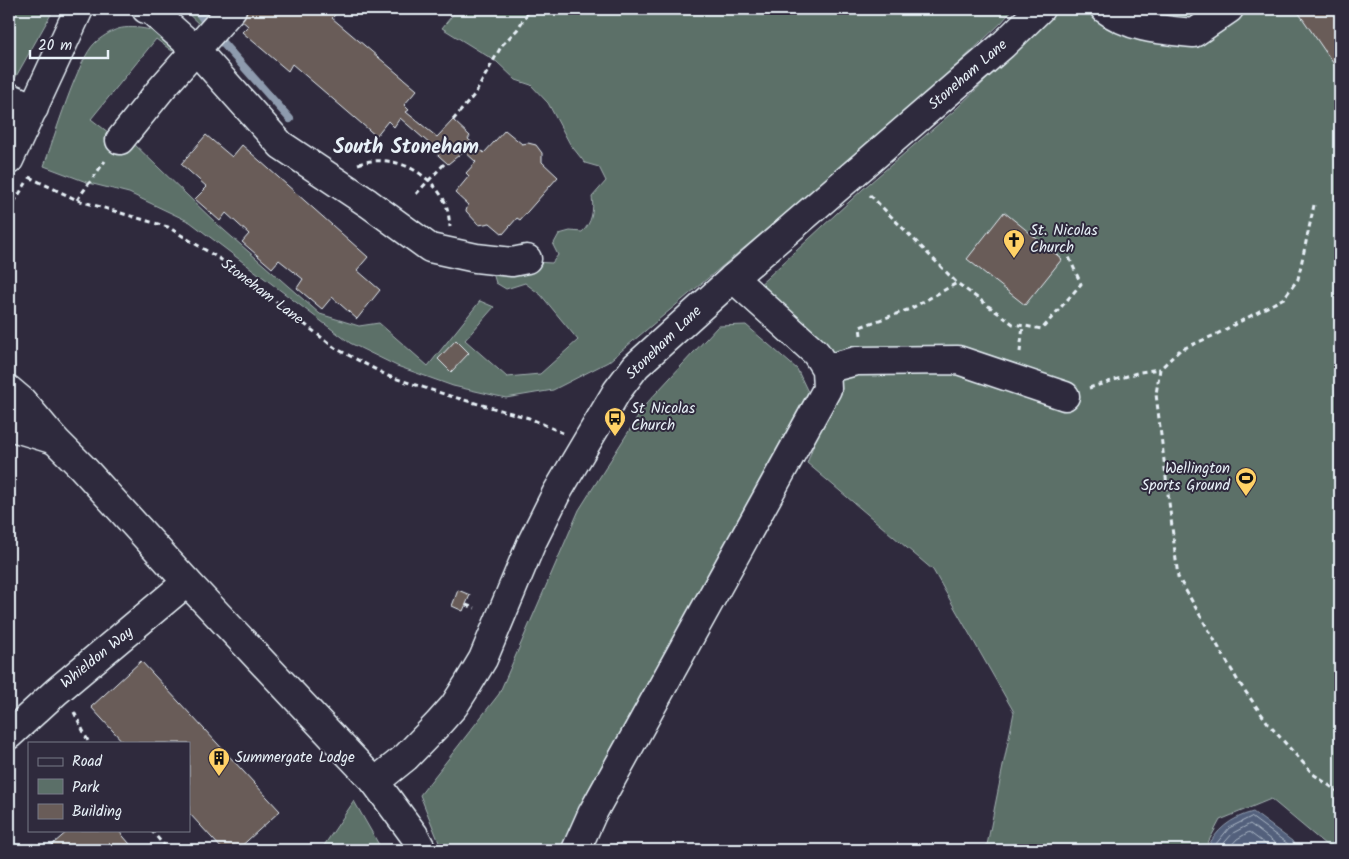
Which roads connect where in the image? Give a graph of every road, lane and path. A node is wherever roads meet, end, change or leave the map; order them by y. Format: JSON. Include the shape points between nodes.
{"nodes":[{"id":1,"x":80,"y":9,"type":"edge"},
{"id":2,"x":146,"y":9,"type":"edge"},
{"id":3,"x":232,"y":9,"type":"edge"},
{"id":4,"x":530,"y":9,"type":"edge"},
{"id":5,"x":1040,"y":9,"type":"edge"},
{"id":6,"x":1105,"y":9,"type":"edge"},
{"id":7,"x":1229,"y":9,"type":"edge"},
{"id":8,"x":196,"y":50,"type":"junction"},
{"id":9,"x":9,"y":97,"type":"edge"},
{"id":10,"x":34,"y":108,"type":"junction"},
{"id":11,"x":453,"y":120,"type":"dead end"},
{"id":12,"x":120,"y":140,"type":"dead end"},
{"id":13,"x":9,"y":160,"type":"edge"},
{"id":14,"x":446,"y":162,"type":"dead end"},
{"id":15,"x":356,"y":165,"type":"dead end"},
{"id":16,"x":852,"y":177,"type":"junction"},
{"id":17,"x":429,"y":181,"type":"junction"},
{"id":18,"x":90,"y":183,"type":"dead end"},
{"id":19,"x":416,"y":194,"type":"dead end"},
{"id":20,"x":77,"y":200,"type":"junction"},
{"id":21,"x":1314,"y":205,"type":"dead end"},
{"id":22,"x":9,"y":210,"type":"edge"},
{"id":23,"x":451,"y":252,"type":"junction"},
{"id":24,"x":1068,"y":254,"type":"dead end"},
{"id":25,"x":528,"y":259,"type":"dead end"},
{"id":26,"x":733,"y":278,"type":"junction"},
{"id":27,"x":957,"y":283,"type":"junction"},
{"id":28,"x":866,"y":361,"type":"junction"},
{"id":29,"x":826,"y":369,"type":"junction"},
{"id":30,"x":1160,"y":369,"type":"junction"},
{"id":31,"x":9,"y":390,"type":"edge"},
{"id":32,"x":1065,"y":396,"type":"joint"},
{"id":33,"x":9,"y":426,"type":"edge"},
{"id":34,"x":569,"y":436,"type":"dead end"},
{"id":35,"x":55,"y":440,"type":"junction"},
{"id":36,"x":187,"y":582,"type":"junction"},
{"id":37,"x":62,"y":686,"type":"junction"},
{"id":38,"x":9,"y":735,"type":"edge"},
{"id":39,"x":89,"y":742,"type":"edge"},
{"id":40,"x":376,"y":782,"type":"junction"},
{"id":41,"x":1340,"y":793,"type":"edge"},
{"id":42,"x":153,"y":832,"type":"edge"},
{"id":43,"x":168,"y":850,"type":"edge"},
{"id":44,"x":422,"y":850,"type":"edge"},
{"id":45,"x":576,"y":850,"type":"edge"}],
"edges":[{"from":1,"to":10,"type":"street"},
{"from":2,"to":8,"type":"street"},
{"from":3,"to":8,"type":"street"},
{"from":4,"to":11,"type":"path","via":[[502,45],[475,94]]},
{"from":5,"to":16,"type":"street","name":"Stoneham Lane"},
{"from":6,"to":7,"type":"street","via":[[1118,18],[1148,29],[1194,34]]},
{"from":8,"to":12,"type":"street"},
{"from":8,"to":23,"type":"street","via":[[281,145],[430,248]]},
{"from":9,"to":10,"type":"street"},
{"from":10,"to":13,"type":"street"},
{"from":14,"to":17,"type":"path"},
{"from":15,"to":17,"type":"path","via":[[366,161],[403,164]]},
{"from":16,"to":26,"type":"street","name":"Stoneham Lane"},
{"from":16,"to":27,"type":"path"},
{"from":17,"to":19,"type":"path"},
{"from":17,"to":23,"type":"path","via":[[445,202],[451,230]]},
{"from":18,"to":20,"type":"path"},
{"from":20,"to":22,"type":"path","name":"Stoneham Lane","via":[[30,178]]},
{"from":20,"to":34,"type":"path","name":"Stoneham Lane","via":[[168,227],[228,264],[335,348],[388,376],[529,418]]},
{"from":21,"to":30,"type":"path","via":[[1298,279],[1284,298],[1180,350]]},
{"from":23,"to":25,"type":"street","via":[[512,262]]},
{"from":24,"to":27,"type":"path","via":[[1081,284],[1042,328],[1013,324]]},
{"from":26,"to":29,"type":"street","via":[[816,353]]},
{"from":26,"to":40,"type":"street","name":"Stoneham Lane","via":[[636,366],[617,391],[583,446],[531,544],[476,671],[454,706],[438,724]]},
{"from":27,"to":28,"type":"path","via":[[910,309],[860,327]]},
{"from":28,"to":29,"type":"street"},
{"from":28,"to":32,"type":"street","via":[[958,360]]},
{"from":29,"to":45,"type":"street","via":[[827,389],[597,806]]},
{"from":30,"to":32,"type":"path","via":[[1140,372]]},
{"from":30,"to":41,"type":"path","via":[[1156,394],[1178,576],[1238,681],[1270,726],[1313,774]]},
{"from":31,"to":35,"type":"street"},
{"from":33,"to":35,"type":"street"},
{"from":35,"to":36,"type":"street"},
{"from":36,"to":37,"type":"street","name":"Whieldon Way"},
{"from":36,"to":40,"type":"street"},
{"from":37,"to":38,"type":"street","name":"Whieldon Way"},
{"from":37,"to":39,"type":"path"},
{"from":40,"to":44,"type":"street"},
{"from":42,"to":43,"type":"path"}]}
